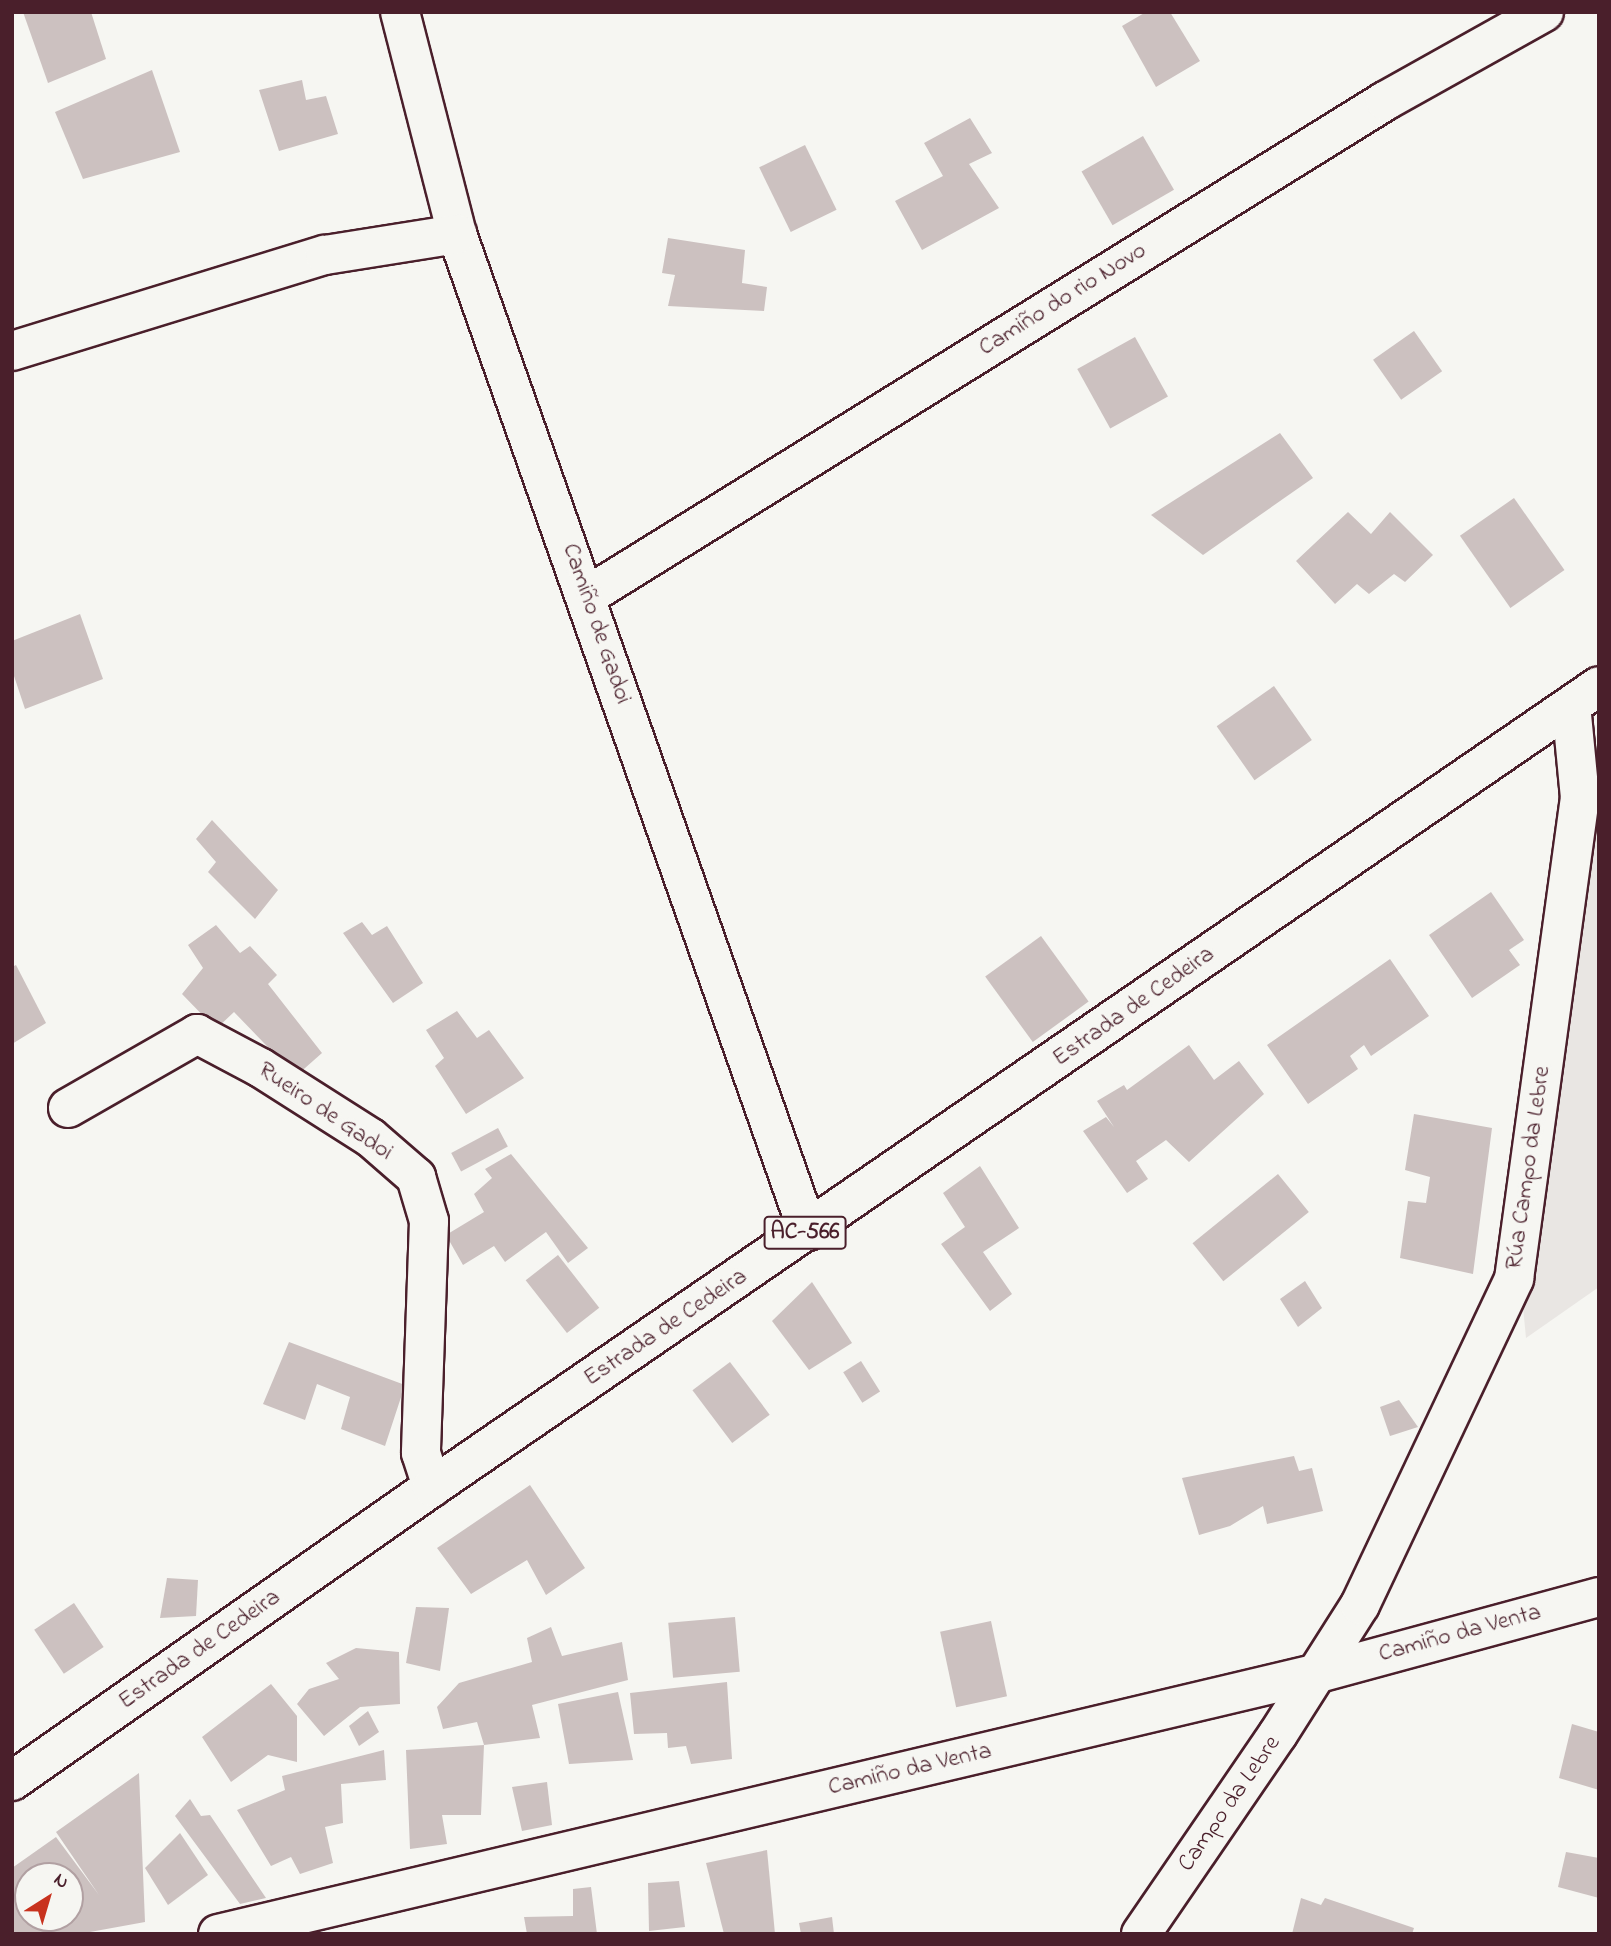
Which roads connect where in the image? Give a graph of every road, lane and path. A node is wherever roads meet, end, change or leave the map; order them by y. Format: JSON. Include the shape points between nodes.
{"nodes":[{"id":1,"x":400,"y":12,"type":"edge"},
{"id":2,"x":1544,"y":12,"type":"edge"},
{"id":3,"x":457,"y":234,"type":"junction"},
{"id":4,"x":12,"y":351,"type":"edge"},
{"id":5,"x":587,"y":596,"type":"junction"},
{"id":6,"x":1585,"y":696,"type":"edge"},
{"id":7,"x":68,"y":1108,"type":"dead end"},
{"id":8,"x":808,"y":1231,"type":"junction"},
{"id":9,"x":432,"y":1487,"type":"junction"},
{"id":10,"x":1599,"y":1597,"type":"edge"},
{"id":11,"x":1319,"y":1673,"type":"junction"},
{"id":12,"x":12,"y":1782,"type":"edge"},
{"id":13,"x":218,"y":1934,"type":"edge"},
{"id":14,"x":1141,"y":1934,"type":"edge"}],
"edges":[{"from":1,"to":3,"type":"street","name":"Camiño de Gadoi"},
{"from":2,"to":5,"type":"street","name":"Camiño do rio Novo","via":[[1385,101]]},
{"from":3,"to":4,"type":"street","via":[[326,255]]},
{"from":3,"to":5,"type":"street","name":"Camiño de Gadoi"},
{"from":5,"to":8,"type":"street","name":"Camiño de Gadoi"},
{"from":6,"to":8,"type":"street","name":"Estrada de Cedeira","number":"AC-566"},
{"from":6,"to":11,"type":"street","name":"Rúa Campo da Lebre","via":[[1580,798],[1514,1279],[1395,1538]]},
{"from":7,"to":9,"type":"street","name":"Rueiro de Gadoi","via":[[197,1034],[261,1068],[371,1138],[416,1177],[429,1221],[421,1453]]},
{"from":8,"to":9,"type":"street","name":"Estrada de Cedeira","number":"AC-566"},
{"from":9,"to":12,"type":"street","name":"Estrada de Cedeira","number":"AC-566"},
{"from":10,"to":11,"type":"street","name":"Camiño da Venta"},
{"from":11,"to":13,"type":"street","name":"Camiño da Venta"},
{"from":11,"to":14,"type":"street","name":"Campo da Lebre"}]}
